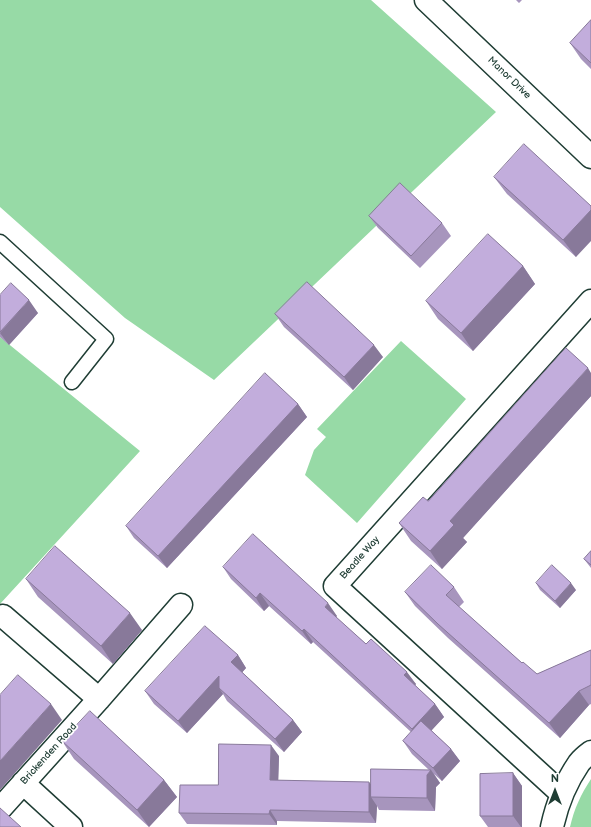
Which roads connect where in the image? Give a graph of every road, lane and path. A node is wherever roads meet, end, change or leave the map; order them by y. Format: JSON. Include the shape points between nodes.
{"nodes":[{"id":1,"x":426,"y":0,"type":"edge"},
{"id":2,"x":591,"y":157,"type":"edge"},
{"id":3,"x":0,"y":242,"type":"edge"},
{"id":4,"x":591,"y":301,"type":"edge"},
{"id":5,"x":72,"y":382,"type":"dead end"},
{"id":6,"x":181,"y":605,"type":"dead end"},
{"id":7,"x":3,"y":616,"type":"dead end"},
{"id":8,"x":99,"y":699,"type":"junction"},
{"id":9,"x":591,"y":752,"type":"edge"},
{"id":10,"x":23,"y":783,"type":"junction"},
{"id":11,"x":562,"y":794,"type":"junction"},
{"id":12,"x":0,"y":809,"type":"edge"},
{"id":13,"x":71,"y":827,"type":"edge"},
{"id":14,"x":552,"y":827,"type":"edge"}],
"edges":[{"from":1,"to":2,"type":"street","name":"Manor Drive"},
{"from":3,"to":5,"type":"lane","via":[[106,339]]},
{"from":4,"to":11,"type":"street","name":"Beadle Way","via":[[335,586]]},
{"from":6,"to":8,"type":"street","name":"Brickenden Road"},
{"from":7,"to":8,"type":"street"},
{"from":8,"to":10,"type":"street","name":"Brickenden Road"},
{"from":9,"to":11,"type":"street","via":[[580,762]]},
{"from":10,"to":12,"type":"street","name":"Brickenden Road"},
{"from":10,"to":13,"type":"street"},
{"from":11,"to":14,"type":"street"}]}
